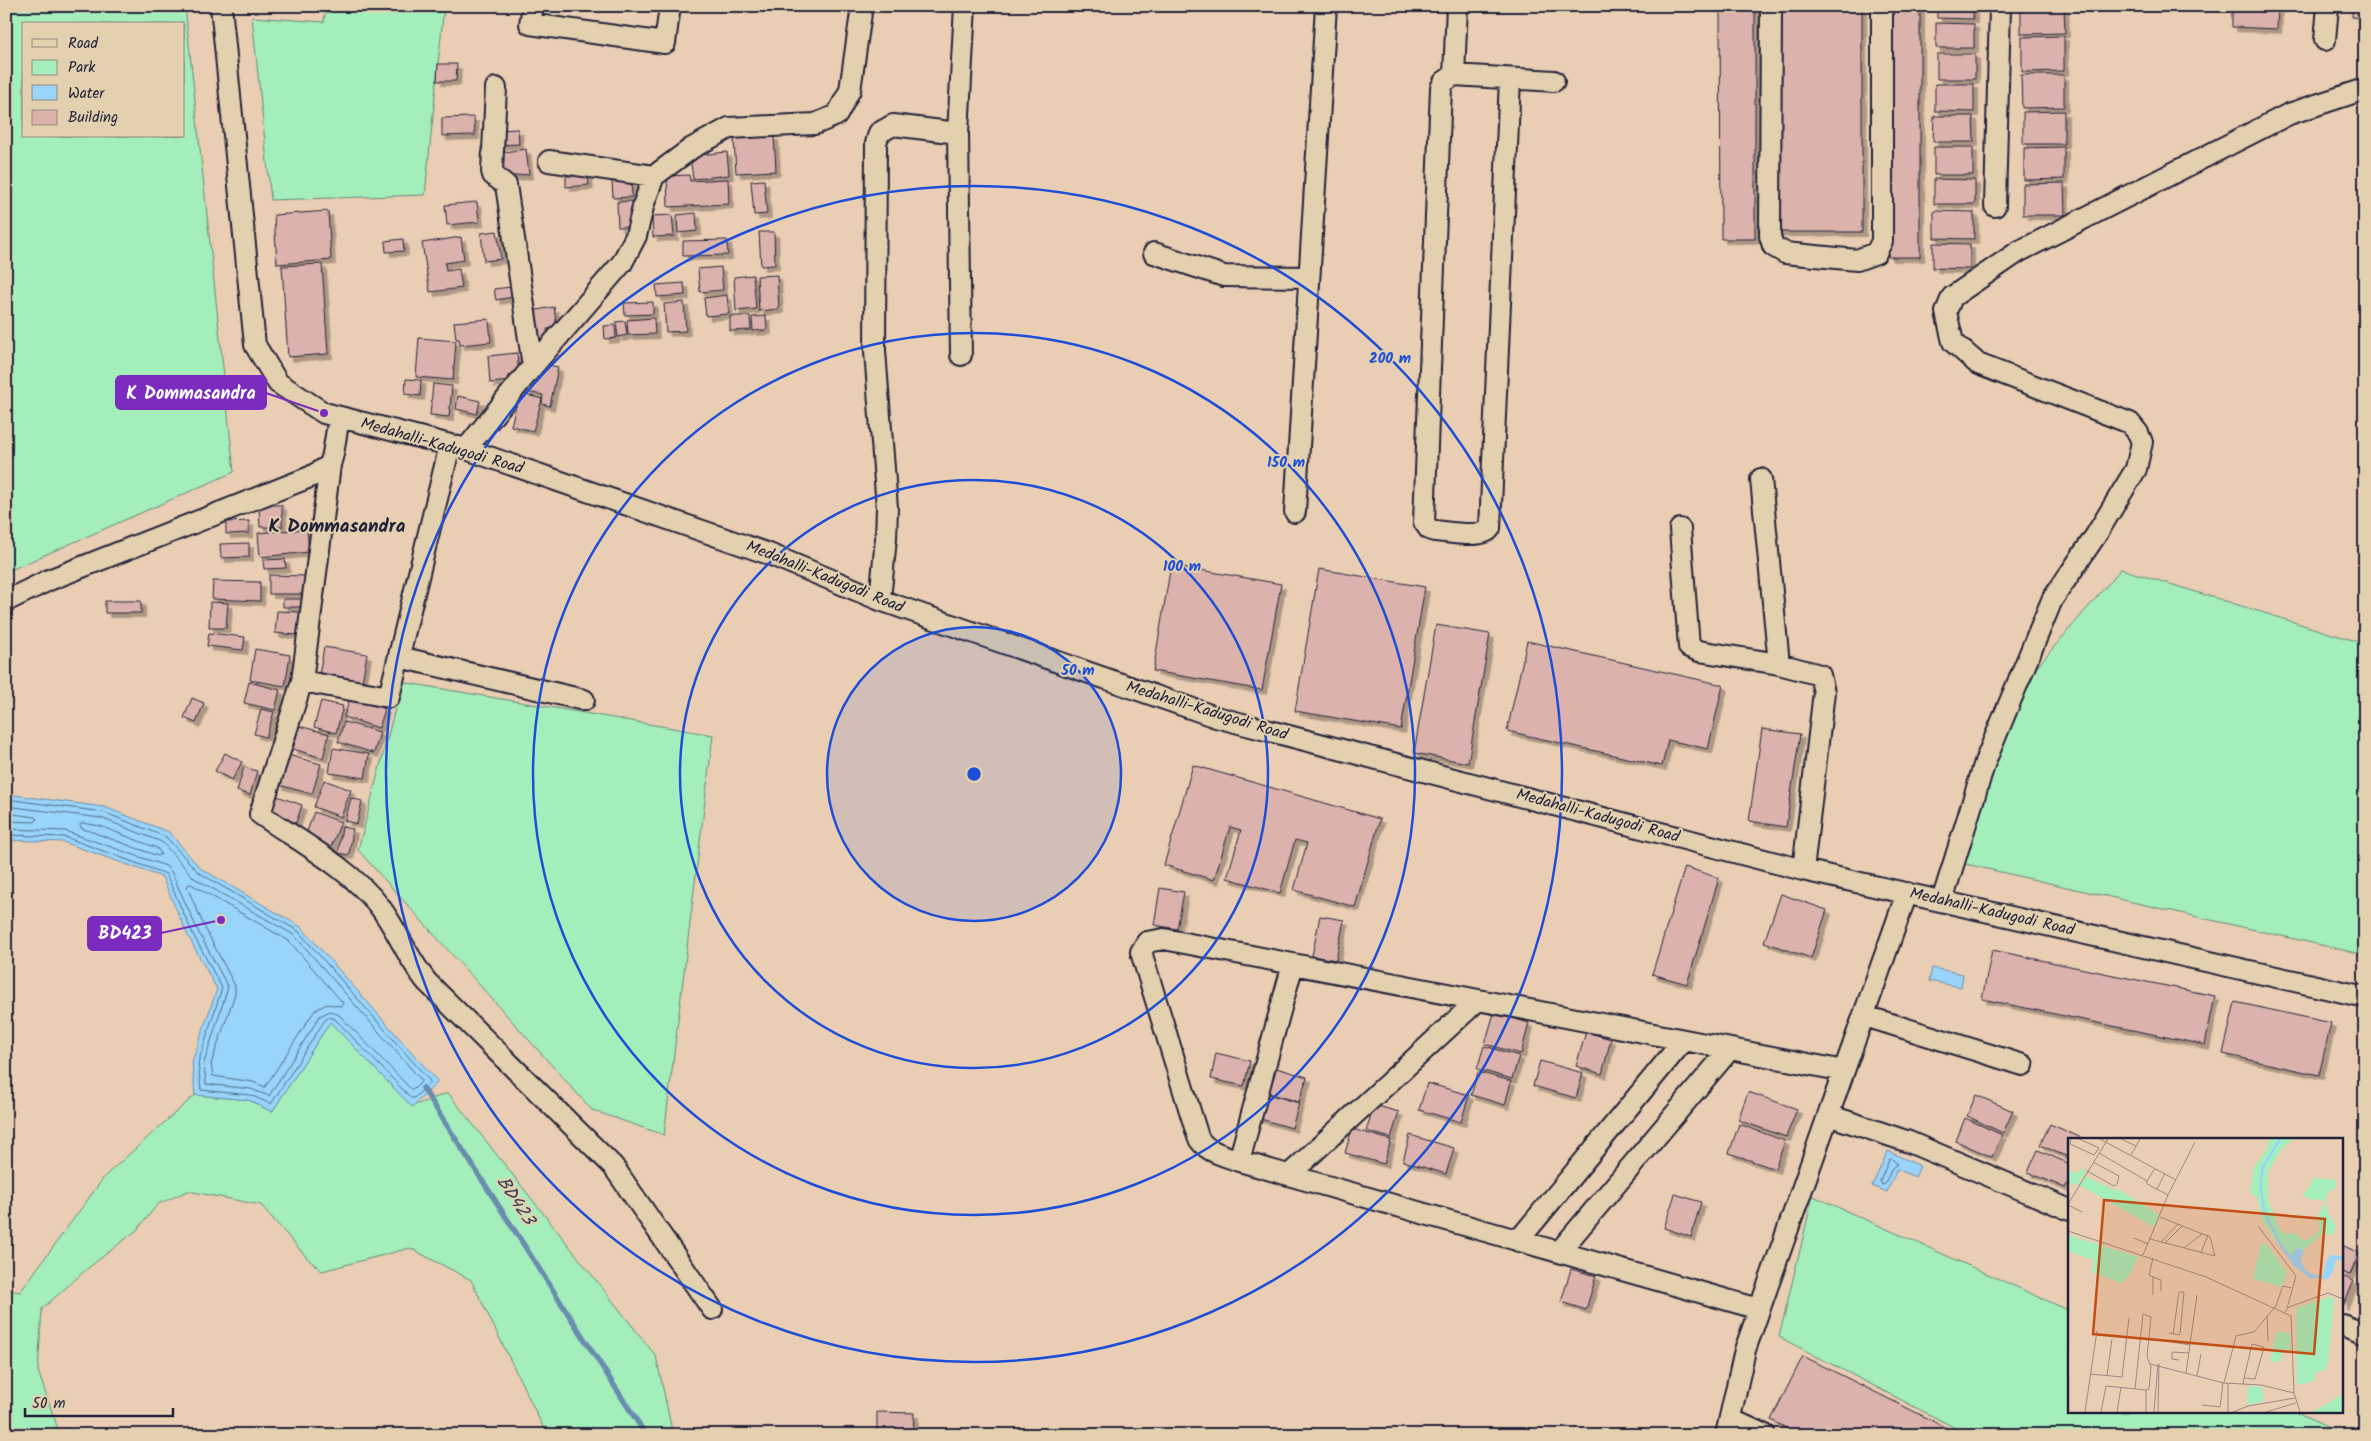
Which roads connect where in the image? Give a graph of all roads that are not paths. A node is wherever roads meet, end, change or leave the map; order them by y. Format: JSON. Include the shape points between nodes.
{"nodes":[{"id":1,"x":221,"y":6,"type":"edge"},
{"id":2,"x":533,"y":6,"type":"edge"},
{"id":3,"x":670,"y":6,"type":"edge"},
{"id":4,"x":862,"y":6,"type":"edge"},
{"id":5,"x":965,"y":6,"type":"edge"},
{"id":6,"x":1326,"y":6,"type":"edge"},
{"id":7,"x":1457,"y":6,"type":"edge"},
{"id":8,"x":1771,"y":6,"type":"edge"},
{"id":9,"x":1882,"y":6,"type":"edge"},
{"id":10,"x":2000,"y":6,"type":"edge"},
{"id":11,"x":2328,"y":6,"type":"edge"},
{"id":12,"x":2325,"y":40,"type":"dead end"},
{"id":13,"x":1454,"y":75,"type":"junction"},
{"id":14,"x":1510,"y":79,"type":"junction"},
{"id":15,"x":1554,"y":81,"type":"dead end"},
{"id":16,"x":496,"y":88,"type":"dead end"},
{"id":17,"x":2365,"y":89,"type":"edge"},
{"id":18,"x":958,"y":134,"type":"junction"},
{"id":19,"x":549,"y":161,"type":"dead end"},
{"id":20,"x":654,"y":176,"type":"junction"},
{"id":21,"x":1995,"y":206,"type":"dead end"},
{"id":22,"x":1154,"y":253,"type":"dead end"},
{"id":23,"x":1309,"y":277,"type":"junction"},
{"id":24,"x":961,"y":355,"type":"dead end"},
{"id":25,"x":533,"y":366,"type":"junction"},
{"id":26,"x":338,"y":416,"type":"junction"},
{"id":27,"x":458,"y":447,"type":"junction"},
{"id":28,"x":330,"y":465,"type":"junction"},
{"id":29,"x":1761,"y":478,"type":"dead end"},
{"id":30,"x":1295,"y":512,"type":"dead end"},
{"id":31,"x":1680,"y":529,"type":"dead end"},
{"id":32,"x":880,"y":600,"type":"junction"},
{"id":33,"x":6,"y":601,"type":"edge"},
{"id":34,"x":399,"y":657,"type":"junction"},
{"id":35,"x":1779,"y":664,"type":"junction"},
{"id":36,"x":302,"y":681,"type":"junction"},
{"id":37,"x":584,"y":700,"type":"dead end"},
{"id":38,"x":1804,"y":870,"type":"junction"},
{"id":39,"x":1907,"y":893,"type":"junction"},
{"id":40,"x":1942,"y":901,"type":"junction"},
{"id":41,"x":1293,"y":964,"type":"junction"},
{"id":42,"x":2365,"y":997,"type":"edge"},
{"id":43,"x":1478,"y":1000,"type":"junction"},
{"id":44,"x":1864,"y":1016,"type":"junction"},
{"id":45,"x":1684,"y":1040,"type":"junction"},
{"id":46,"x":1730,"y":1049,"type":"junction"},
{"id":47,"x":2024,"y":1065,"type":"dead end"},
{"id":48,"x":1844,"y":1071,"type":"junction"},
{"id":49,"x":1828,"y":1114,"type":"junction"},
{"id":50,"x":1239,"y":1161,"type":"junction"},
{"id":51,"x":1288,"y":1175,"type":"junction"},
{"id":52,"x":2068,"y":1209,"type":"edge"},
{"id":53,"x":1518,"y":1241,"type":"junction"},
{"id":54,"x":1559,"y":1252,"type":"junction"},
{"id":55,"x":712,"y":1308,"type":"dead end"},
{"id":56,"x":1759,"y":1309,"type":"junction"},
{"id":57,"x":2344,"y":1326,"type":"edge"},
{"id":58,"x":2365,"y":1334,"type":"edge"},
{"id":59,"x":1728,"y":1427,"type":"edge"},
{"id":60,"x":1765,"y":1435,"type":"edge"}],
"edges":[{"from":1,"to":26,"type":"street","name":"Medahalli-Kadugodi Road","via":[[255,345],[278,383],[324,413]]},
{"from":2,"to":3,"type":"street","via":[[530,24],[665,43]]},
{"from":4,"to":20,"type":"street","via":[[850,90],[837,115],[815,124],[729,128],[692,148]]},
{"from":5,"to":18,"type":"street"},
{"from":6,"to":23,"type":"street"},
{"from":7,"to":13,"type":"street"},
{"from":8,"to":9,"type":"street","via":[[1770,236],[1773,246],[1785,253],[1857,260],[1876,253],[1882,241]]},
{"from":10,"to":21,"type":"street"},
{"from":11,"to":12,"type":"street"},
{"from":13,"to":14,"type":"street"},
{"from":13,"to":14,"type":"street","via":[[1444,82],[1442,88],[1424,522],[1428,529],[1435,531],[1480,535],[1490,528]]},
{"from":14,"to":15,"type":"street"},
{"from":16,"to":25,"type":"street","via":[[492,171],[506,185]]},
{"from":17,"to":40,"type":"street","via":[[2289,114],[2018,252],[1952,296],[1946,312],[1953,342],[1978,364],[2130,423],[2142,442],[2136,469],[2052,600],[1985,762]]},
{"from":18,"to":24,"type":"street"},
{"from":18,"to":32,"type":"street","via":[[894,125],[886,128],[876,143],[875,351],[887,508]]},
{"from":19,"to":20,"type":"street"},
{"from":20,"to":25,"type":"street","via":[[636,236],[622,263]]},
{"from":22,"to":23,"type":"street","via":[[1224,276]]},
{"from":23,"to":30,"type":"street"},
{"from":25,"to":27,"type":"street"},
{"from":26,"to":27,"type":"street","name":"Medahalli-Kadugodi Road"},
{"from":26,"to":28,"type":"street"},
{"from":27,"to":32,"type":"street","name":"Medahalli-Kadugodi Road","via":[[769,554]]},
{"from":27,"to":34,"type":"street"},
{"from":28,"to":33,"type":"street","via":[[310,477],[49,580]]},
{"from":28,"to":36,"type":"street"},
{"from":29,"to":35,"type":"street"},
{"from":31,"to":35,"type":"street","via":[[1689,647]]},
{"from":32,"to":38,"type":"street","name":"Medahalli-Kadugodi Road","via":[[1216,717]]},
{"from":34,"to":36,"type":"street","via":[[389,697]]},
{"from":34,"to":37,"type":"street"},
{"from":35,"to":38,"type":"street","via":[[1820,675],[1823,683]]},
{"from":36,"to":55,"type":"street","via":[[260,814],[359,884],[380,908],[427,982],[613,1166]]},
{"from":38,"to":39,"type":"street","name":"Medahalli-Kadugodi Road"},
{"from":39,"to":40,"type":"street","name":"Medahalli-Kadugodi Road"},
{"from":39,"to":44,"type":"street"},
{"from":40,"to":42,"type":"street","name":"Medahalli-Kadugodi Road"},
{"from":41,"to":43,"type":"street"},
{"from":41,"to":50,"type":"street"},
{"from":41,"to":50,"type":"street","via":[[1164,939],[1147,942],[1141,952],[1201,1144]]},
{"from":43,"to":45,"type":"street"},
{"from":43,"to":51,"type":"street"},
{"from":44,"to":47,"type":"street"},
{"from":44,"to":48,"type":"street"},
{"from":45,"to":46,"type":"street"},
{"from":45,"to":53,"type":"street"},
{"from":46,"to":48,"type":"street"},
{"from":46,"to":54,"type":"street"},
{"from":48,"to":49,"type":"street"},
{"from":49,"to":52,"type":"street","via":[[1909,1142]]},
{"from":49,"to":56,"type":"street"},
{"from":50,"to":51,"type":"street"},
{"from":51,"to":53,"type":"street"},
{"from":53,"to":54,"type":"street"},
{"from":54,"to":56,"type":"street"},
{"from":56,"to":59,"type":"street","via":[[1745,1350]]},
{"from":57,"to":58,"type":"street"},
{"from":59,"to":60,"type":"street"}]}
